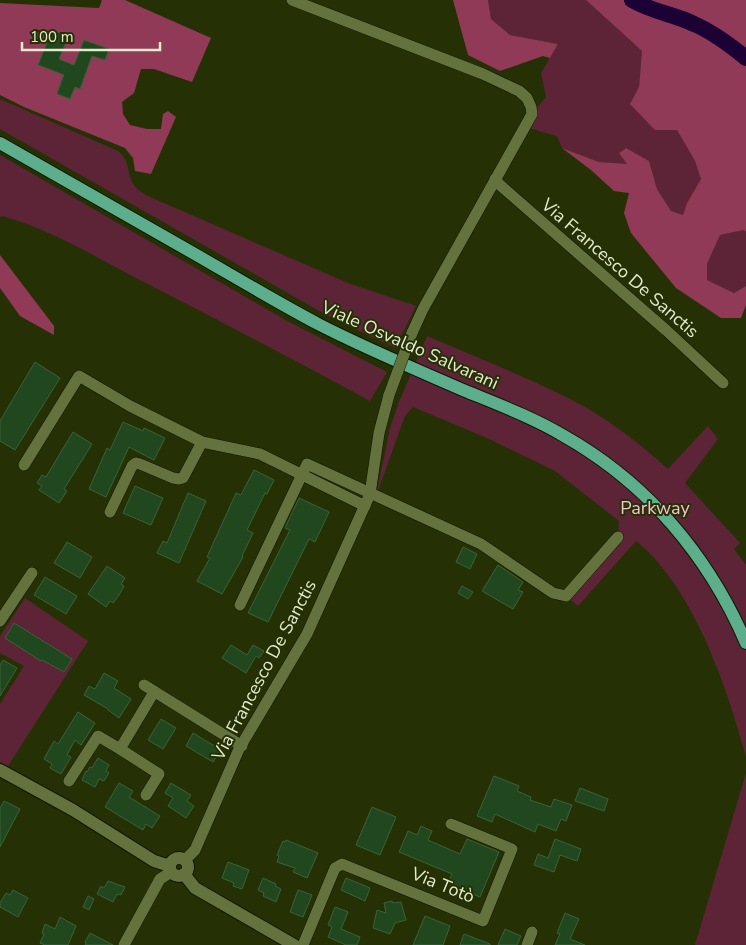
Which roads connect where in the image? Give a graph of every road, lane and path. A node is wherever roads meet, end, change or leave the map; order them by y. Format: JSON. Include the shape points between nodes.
{"nodes":[{"id":1,"x":292,"y":0,"type":"edge"},
{"id":2,"x":0,"y":143,"type":"edge"},
{"id":3,"x":496,"y":179,"type":"junction"},
{"id":4,"x":723,"y":383,"type":"dead end"},
{"id":5,"x":202,"y":442,"type":"junction"},
{"id":6,"x":24,"y":465,"type":"dead end"},
{"id":7,"x":302,"y":476,"type":"junction"},
{"id":8,"x":370,"y":494,"type":"junction"},
{"id":9,"x":365,"y":506,"type":"junction"},
{"id":10,"x":110,"y":512,"type":"dead end"},
{"id":11,"x":618,"y":537,"type":"dead end"},
{"id":12,"x":32,"y":572,"type":"dead end"},
{"id":13,"x":240,"y":604,"type":"dead end"},
{"id":14,"x":0,"y":621,"type":"edge"},
{"id":15,"x":746,"y":643,"type":"edge"},
{"id":16,"x":242,"y":746,"type":"junction"},
{"id":17,"x":120,"y":749,"type":"junction"},
{"id":18,"x":0,"y":770,"type":"edge"},
{"id":19,"x":69,"y":781,"type":"dead end"},
{"id":20,"x":146,"y":795,"type":"dead end"},
{"id":21,"x":451,"y":824,"type":"dead end"},
{"id":22,"x":185,"y":860,"type":"junction"},
{"id":23,"x":170,"y":869,"type":"junction"},
{"id":24,"x":184,"y":874,"type":"junction"},
{"id":25,"x":532,"y":932,"type":"dead end"},
{"id":26,"x":124,"y":945,"type":"edge"},
{"id":27,"x":294,"y":945,"type":"edge"},
{"id":28,"x":303,"y":945,"type":"edge"},
{"id":29,"x":527,"y":945,"type":"edge"}],
"edges":[{"from":1,"to":3,"type":"street","name":"Via Francesco De Sanctis","via":[[519,91],[526,98],[532,114]]},
{"from":2,"to":15,"type":"main road","name":"Viale Osvaldo Salvarani","via":[[324,327],[387,358],[513,410],[586,449],[643,492],[679,531],[708,569]]},
{"from":3,"to":4,"type":"street","name":"Via Francesco De Sanctis"},
{"from":3,"to":8,"type":"street","name":"Via Francesco De Sanctis","bridge":true,"via":[[412,333],[389,395]]},
{"from":5,"to":6,"type":"street","via":[[79,376]]},
{"from":5,"to":7,"type":"street","via":[[260,454]]},
{"from":5,"to":10,"type":"street","via":[[185,475],[178,479],[140,464],[132,466]]},
{"from":7,"to":8,"type":"street","via":[[308,464]]},
{"from":7,"to":9,"type":"street"},
{"from":7,"to":13,"type":"street"},
{"from":8,"to":9,"type":"street","name":"Via Francesco De Sanctis"},
{"from":8,"to":11,"type":"street","via":[[481,544],[553,593],[566,596]]},
{"from":9,"to":16,"type":"street","name":"Via Francesco De Sanctis","via":[[306,634]]},
{"from":12,"to":14,"type":"street"},
{"from":16,"to":17,"type":"street","via":[[149,688]]},
{"from":16,"to":22,"type":"street","name":"Via Francesco De Sanctis","via":[[195,850]]},
{"from":17,"to":19,"type":"street","via":[[98,736]]},
{"from":17,"to":20,"type":"street","via":[[159,774]]},
{"from":18,"to":23,"type":"street"},
{"from":21,"to":28,"type":"street","name":"Via Totò","via":[[512,849],[483,921],[342,864],[335,868]]},
{"from":22,"to":23,"type":"street","via":[[175,859]]},
{"from":22,"to":24,"type":"street","via":[[188,867]]},
{"from":23,"to":24,"type":"street","via":[[175,875]]},
{"from":23,"to":26,"type":"street","via":[[160,878]]},
{"from":24,"to":27,"type":"street","via":[[195,888]]},
{"from":25,"to":29,"type":"street"}]}
